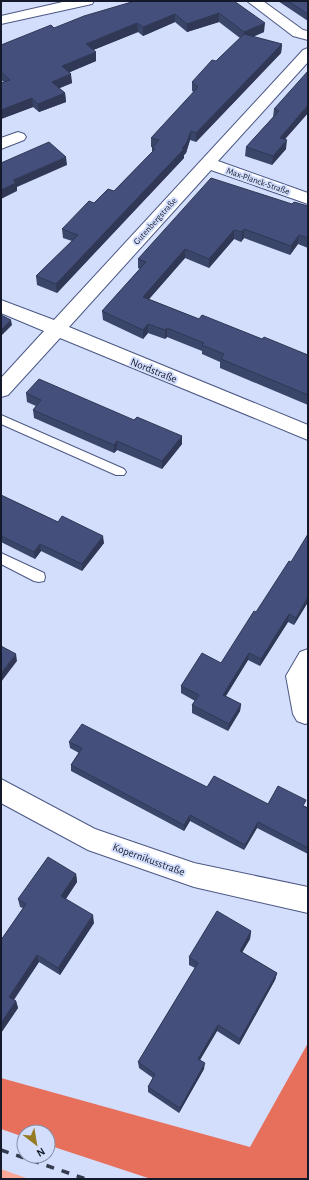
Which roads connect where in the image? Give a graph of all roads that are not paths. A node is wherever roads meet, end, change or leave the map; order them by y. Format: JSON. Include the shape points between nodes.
{"nodes":[{"id":1,"x":87,"y":1,"type":"edge"},
{"id":2,"x":254,"y":1,"type":"edge"},
{"id":3,"x":1,"y":20,"type":"edge"},
{"id":4,"x":308,"y":36,"type":"edge"},
{"id":5,"x":308,"y":53,"type":"edge"},
{"id":6,"x":18,"y":137,"type":"dead end"},
{"id":7,"x":1,"y":144,"type":"edge"},
{"id":8,"x":207,"y":164,"type":"junction"},
{"id":9,"x":308,"y":199,"type":"edge"},
{"id":10,"x":1,"y":306,"type":"edge"},
{"id":11,"x":56,"y":329,"type":"junction"},
{"id":12,"x":1,"y":390,"type":"edge"},
{"id":13,"x":1,"y":419,"type":"edge"},
{"id":14,"x":308,"y":433,"type":"edge"},
{"id":15,"x":120,"y":472,"type":"dead end"},
{"id":16,"x":1,"y":558,"type":"edge"},
{"id":17,"x":39,"y":577,"type":"dead end"},
{"id":18,"x":308,"y":659,"type":"edge"},
{"id":19,"x":305,"y":714,"type":"dead end"},
{"id":20,"x":1,"y":790,"type":"edge"},
{"id":21,"x":308,"y":900,"type":"edge"}],
"edges":[{"from":1,"to":3,"type":"street"},
{"from":2,"to":4,"type":"street","via":[[298,32]]},
{"from":5,"to":8,"type":"street","name":"Gutenbergstraße"},
{"from":6,"to":7,"type":"street"},
{"from":8,"to":9,"type":"street","name":"Max-Planck-Straße"},
{"from":8,"to":11,"type":"street","name":"Gutenbergstraße"},
{"from":10,"to":11,"type":"street","name":"Nordstraße"},
{"from":11,"to":12,"type":"street","name":"Gutenbergstraße"},
{"from":11,"to":14,"type":"street","name":"Nordstraße"},
{"from":13,"to":15,"type":"lane"},
{"from":16,"to":17,"type":"lane"},
{"from":18,"to":19,"type":"street","via":[[298,676]]},
{"from":20,"to":21,"type":"street","name":"Kopernikusstraße","via":[[95,840],[194,875]]}]}
